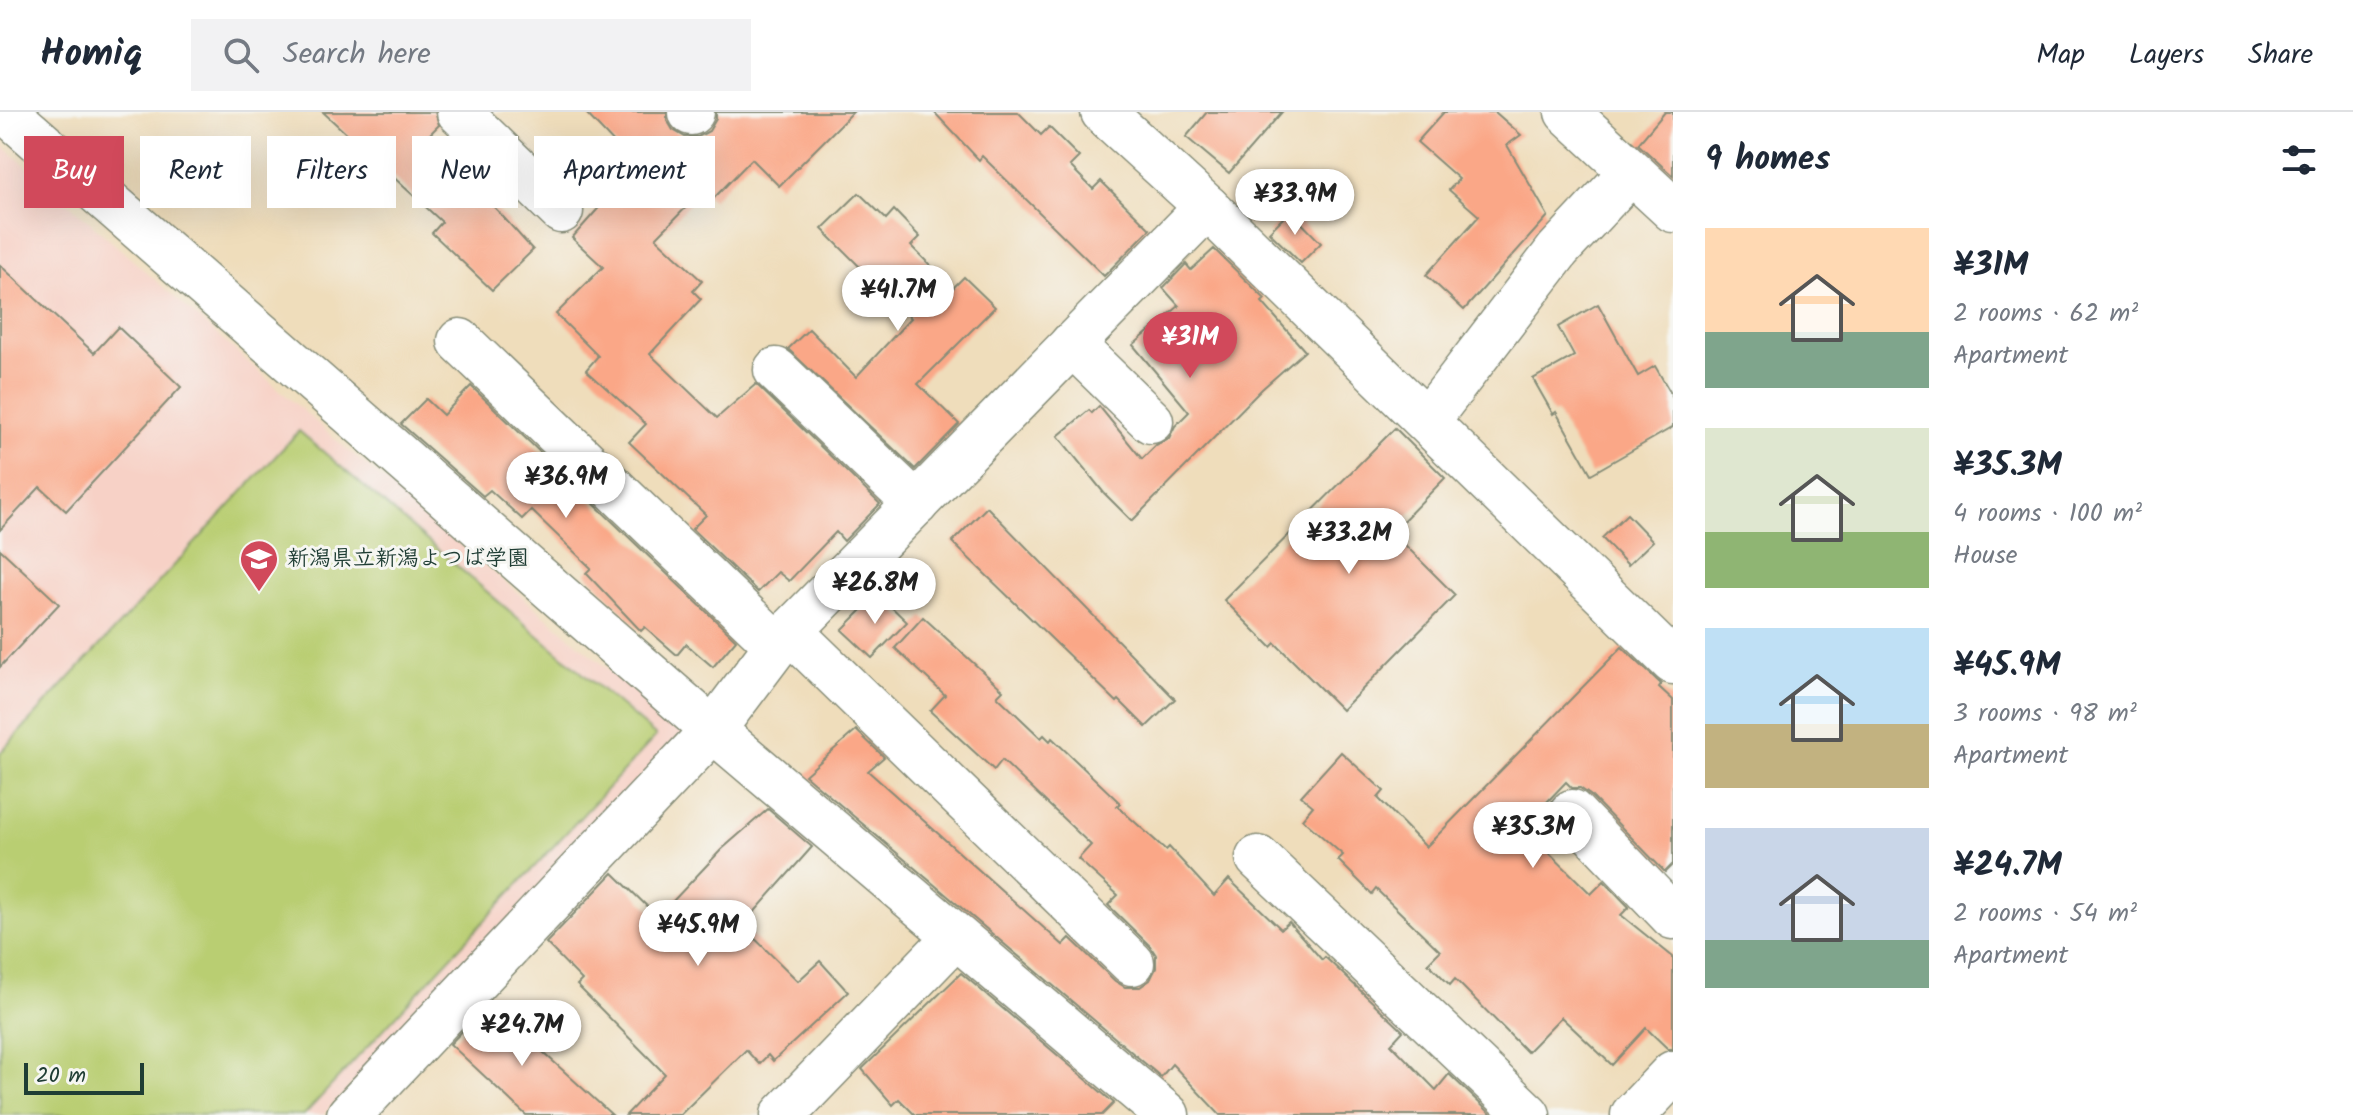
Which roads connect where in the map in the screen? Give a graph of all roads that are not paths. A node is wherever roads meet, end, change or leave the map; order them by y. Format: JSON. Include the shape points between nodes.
{"nodes":[{"id":1,"x":6,"y":112,"type":"edge"},
{"id":2,"x":459,"y":112,"type":"edge"},
{"id":3,"x":1103,"y":112,"type":"edge"},
{"id":4,"x":1567,"y":112,"type":"edge"},
{"id":5,"x":1631,"y":172,"type":"junction"},
{"id":6,"x":1207,"y":207,"type":"junction"},
{"id":7,"x":1673,"y":210,"type":"edge"},
{"id":8,"x":561,"y":211,"type":"dead end"},
{"id":9,"x":460,"y":341,"type":"dead end"},
{"id":10,"x":1072,"y":344,"type":"junction"},
{"id":11,"x":776,"y":370,"type":"dead end"},
{"id":12,"x":1151,"y":421,"type":"dead end"},
{"id":13,"x":1427,"y":421,"type":"junction"},
{"id":14,"x":916,"y":504,"type":"junction"},
{"id":15,"x":784,"y":638,"type":"junction"},
{"id":16,"x":1673,"y":662,"type":"edge"},
{"id":17,"x":713,"y":730,"type":"junction"},
{"id":18,"x":1572,"y":812,"type":"dead end"},
{"id":19,"x":1258,"y":858,"type":"dead end"},
{"id":20,"x":1673,"y":917,"type":"edge"},
{"id":21,"x":955,"y":937,"type":"junction"},
{"id":22,"x":1132,"y":963,"type":"dead end"},
{"id":23,"x":1673,"y":1073,"type":"edge"},
{"id":24,"x":349,"y":1115,"type":"edge"},
{"id":25,"x":783,"y":1115,"type":"edge"},
{"id":26,"x":1167,"y":1115,"type":"edge"},
{"id":27,"x":1528,"y":1115,"type":"edge"},
{"id":28,"x":1633,"y":1115,"type":"edge"}],
"edges":[{"from":1,"to":17,"type":"street"},
{"from":2,"to":8,"type":"street"},
{"from":3,"to":6,"type":"street"},
{"from":4,"to":5,"type":"street"},
{"from":5,"to":7,"type":"street"},
{"from":5,"to":13,"type":"street","via":[[1558,250]]},
{"from":6,"to":10,"type":"street"},
{"from":6,"to":13,"type":"street"},
{"from":9,"to":15,"type":"street"},
{"from":10,"to":12,"type":"street"},
{"from":10,"to":14,"type":"street"},
{"from":11,"to":14,"type":"street"},
{"from":13,"to":16,"type":"street"},
{"from":14,"to":15,"type":"street"},
{"from":15,"to":17,"type":"street"},
{"from":15,"to":22,"type":"street"},
{"from":17,"to":21,"type":"street"},
{"from":17,"to":24,"type":"street"},
{"from":18,"to":20,"type":"street"},
{"from":19,"to":27,"type":"street"},
{"from":21,"to":25,"type":"street"},
{"from":21,"to":26,"type":"street"},
{"from":23,"to":28,"type":"street"}]}
